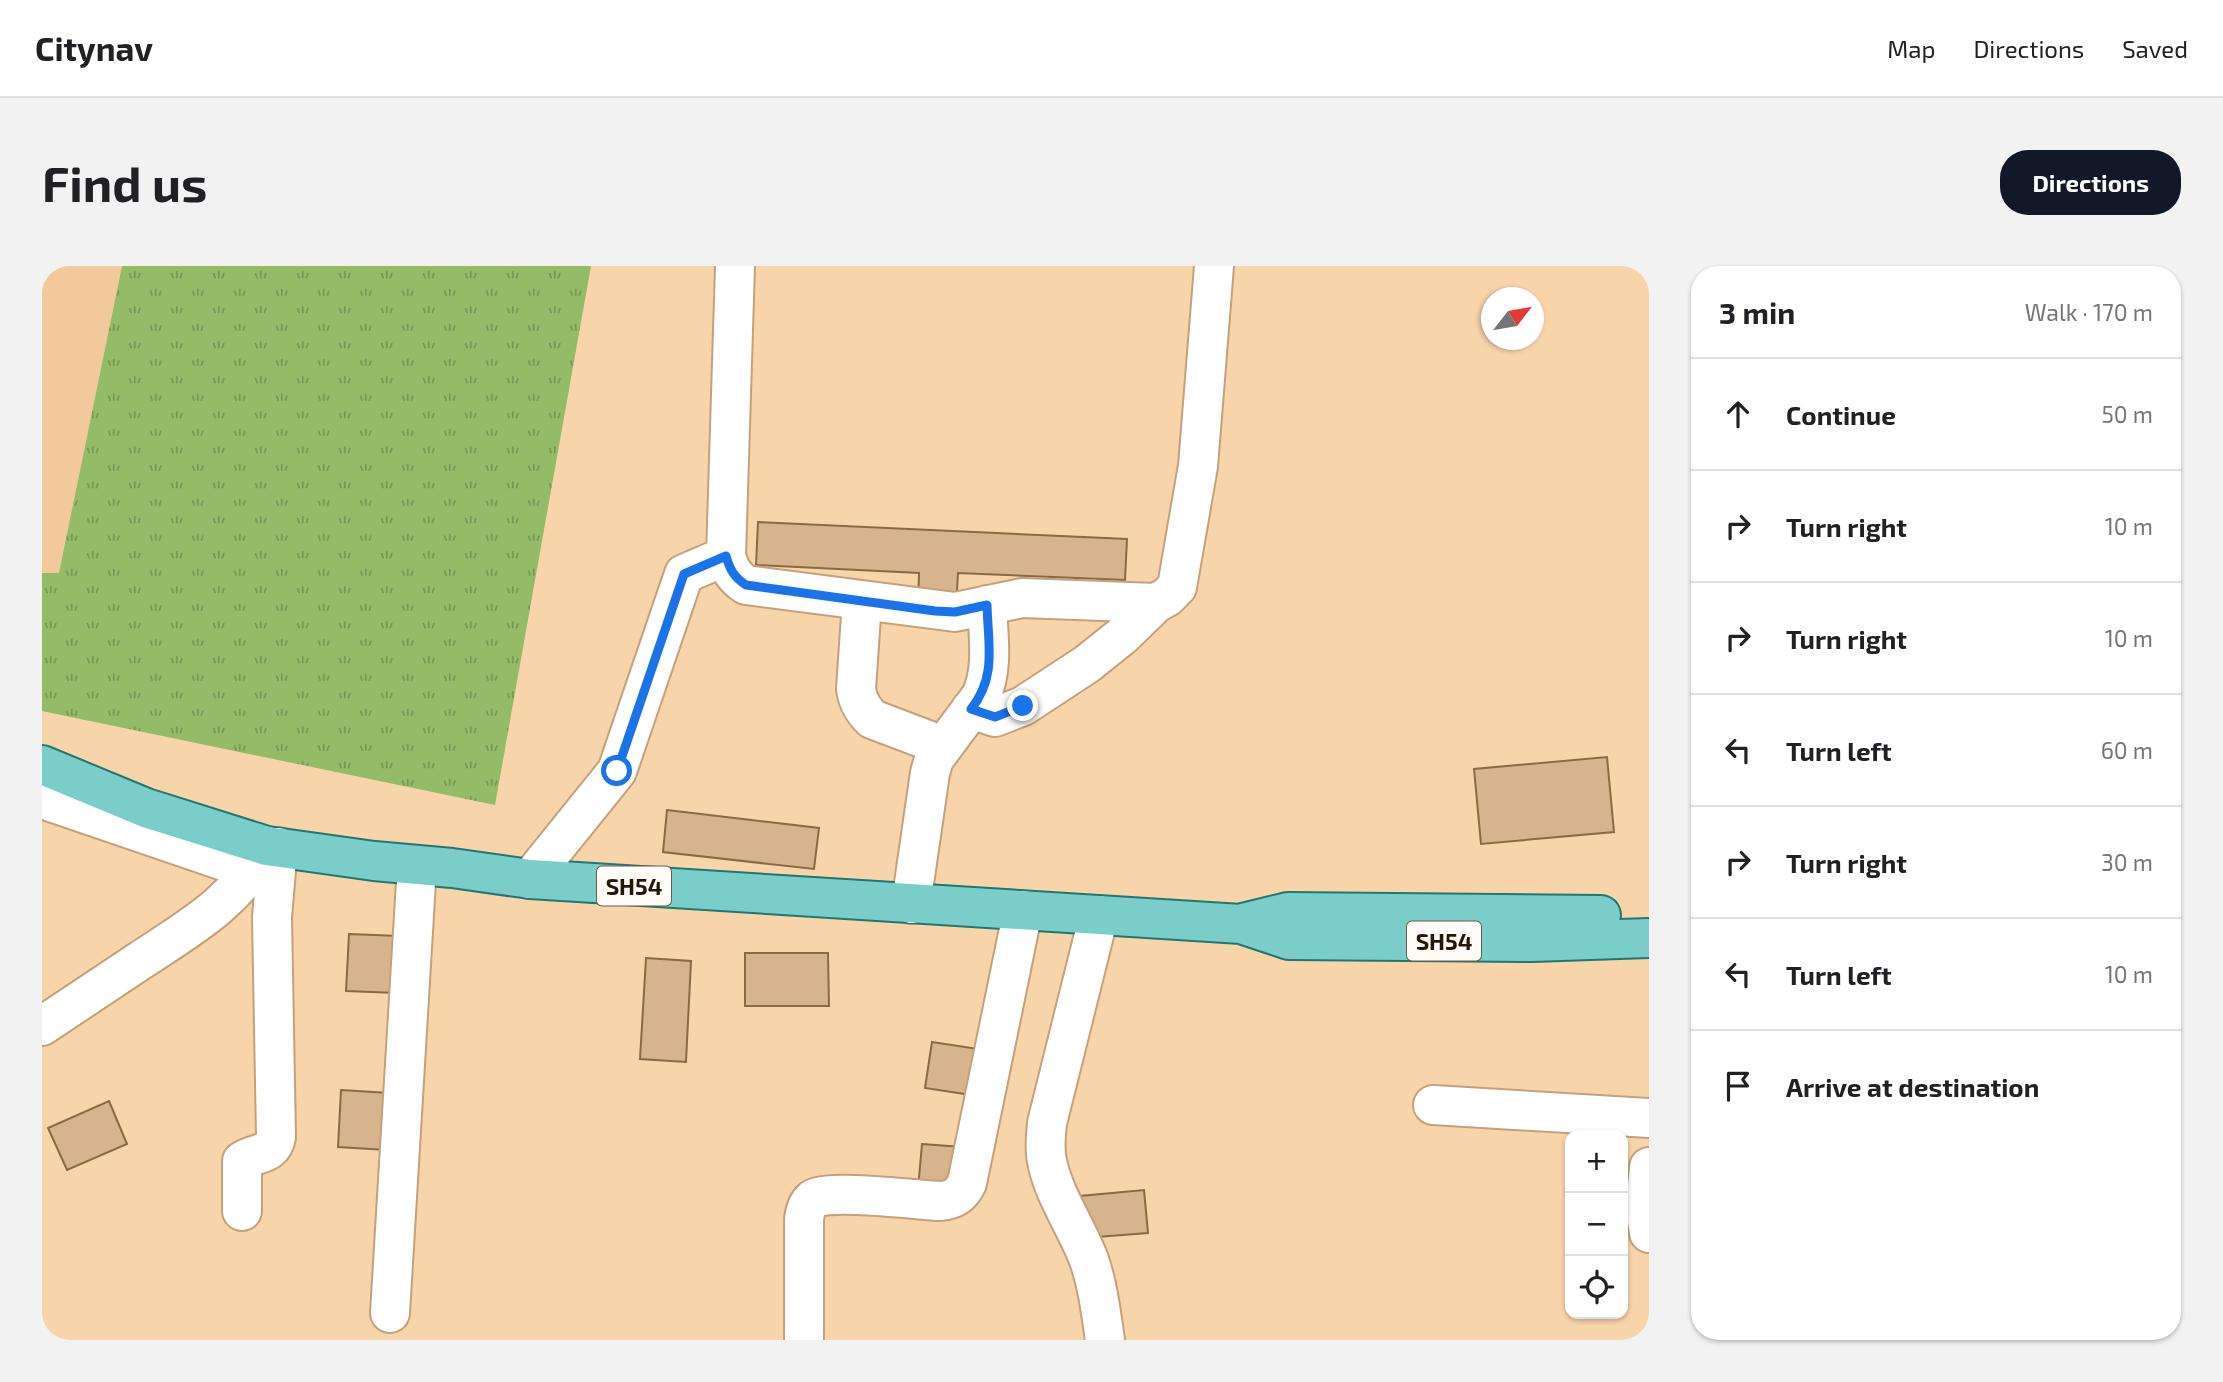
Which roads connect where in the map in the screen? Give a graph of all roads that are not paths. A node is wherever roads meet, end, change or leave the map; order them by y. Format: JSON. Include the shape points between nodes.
{"nodes":[{"id":1,"x":736,"y":266,"type":"edge"},
{"id":2,"x":1214,"y":266,"type":"edge"},
{"id":3,"x":726,"y":556,"type":"junction"},
{"id":4,"x":862,"y":601,"type":"junction"},
{"id":5,"x":1156,"y":603,"type":"junction"},
{"id":6,"x":987,"y":605,"type":"junction"},
{"id":7,"x":971,"y":709,"type":"junction"},
{"id":8,"x":943,"y":746,"type":"junction"},
{"id":9,"x":42,"y":765,"type":"edge"},
{"id":10,"x":42,"y":799,"type":"edge"},
{"id":11,"x":266,"y":855,"type":"junction"},
{"id":12,"x":417,"y":865,"type":"junction"},
{"id":13,"x":530,"y":879,"type":"junction"},
{"id":14,"x":911,"y":904,"type":"junction"},
{"id":15,"x":1023,"y":910,"type":"junction"},
{"id":16,"x":1649,"y":913,"type":"edge"},
{"id":17,"x":1099,"y":915,"type":"junction"},
{"id":18,"x":1241,"y":924,"type":"junction"},
{"id":19,"x":1649,"y":938,"type":"edge"},
{"id":20,"x":42,"y":1026,"type":"edge"},
{"id":21,"x":1433,"y":1105,"type":"dead end"},
{"id":22,"x":1649,"y":1118,"type":"edge"},
{"id":23,"x":1649,"y":1167,"type":"edge"},
{"id":24,"x":242,"y":1211,"type":"dead end"},
{"id":25,"x":1649,"y":1233,"type":"edge"},
{"id":26,"x":390,"y":1312,"type":"dead end"},
{"id":27,"x":804,"y":1340,"type":"edge"},
{"id":28,"x":1105,"y":1340,"type":"edge"}],
"edges":[{"from":1,"to":3,"type":"street"},
{"from":2,"to":5,"type":"street","via":[[1198,466],[1181,577],[1173,593]]},
{"from":3,"to":4,"type":"street","via":[[736,579],[746,585]]},
{"from":3,"to":13,"type":"street","via":[[684,574],[617,771]]},
{"from":4,"to":6,"type":"street","via":[[955,612]]},
{"from":4,"to":8,"type":"street","via":[[856,689],[863,710],[872,719]]},
{"from":5,"to":6,"type":"street","via":[[1022,598]]},
{"from":5,"to":7,"type":"street","via":[[1087,664],[1023,706],[995,717]]},
{"from":6,"to":7,"type":"street","via":[[988,677]]},
{"from":7,"to":8,"type":"street"},
{"from":8,"to":14,"type":"street","via":[[930,773]]},
{"from":9,"to":11,"type":"main road","number":"SH54"},
{"from":10,"to":11,"type":"street"},
{"from":11,"to":12,"type":"main road","number":"SH54"},
{"from":11,"to":20,"type":"street","via":[[228,899],[200,922]]},
{"from":11,"to":24,"type":"street","via":[[272,917],[276,1137],[273,1148],[240,1164]]},
{"from":12,"to":13,"type":"main road","number":"SH54"},
{"from":12,"to":26,"type":"street"},
{"from":13,"to":14,"type":"main road","number":"SH54"},
{"from":14,"to":15,"type":"main road","number":"SH54"},
{"from":15,"to":17,"type":"main road","number":"SH54"},
{"from":15,"to":27,"type":"street","via":[[963,1191],[949,1201],[836,1194],[814,1198],[804,1219]]},
{"from":16,"to":18,"type":"main road","number":"SH54","via":[[1288,912]]},
{"from":17,"to":18,"type":"main road","number":"SH54"},
{"from":17,"to":28,"type":"street","via":[[1045,1144],[1053,1180],[1090,1263]]},
{"from":18,"to":19,"type":"main road","number":"SH54","via":[[1289,940]]},
{"from":21,"to":22,"type":"street"},
{"from":23,"to":25,"type":"street","via":[[1645,1207]]}]}
